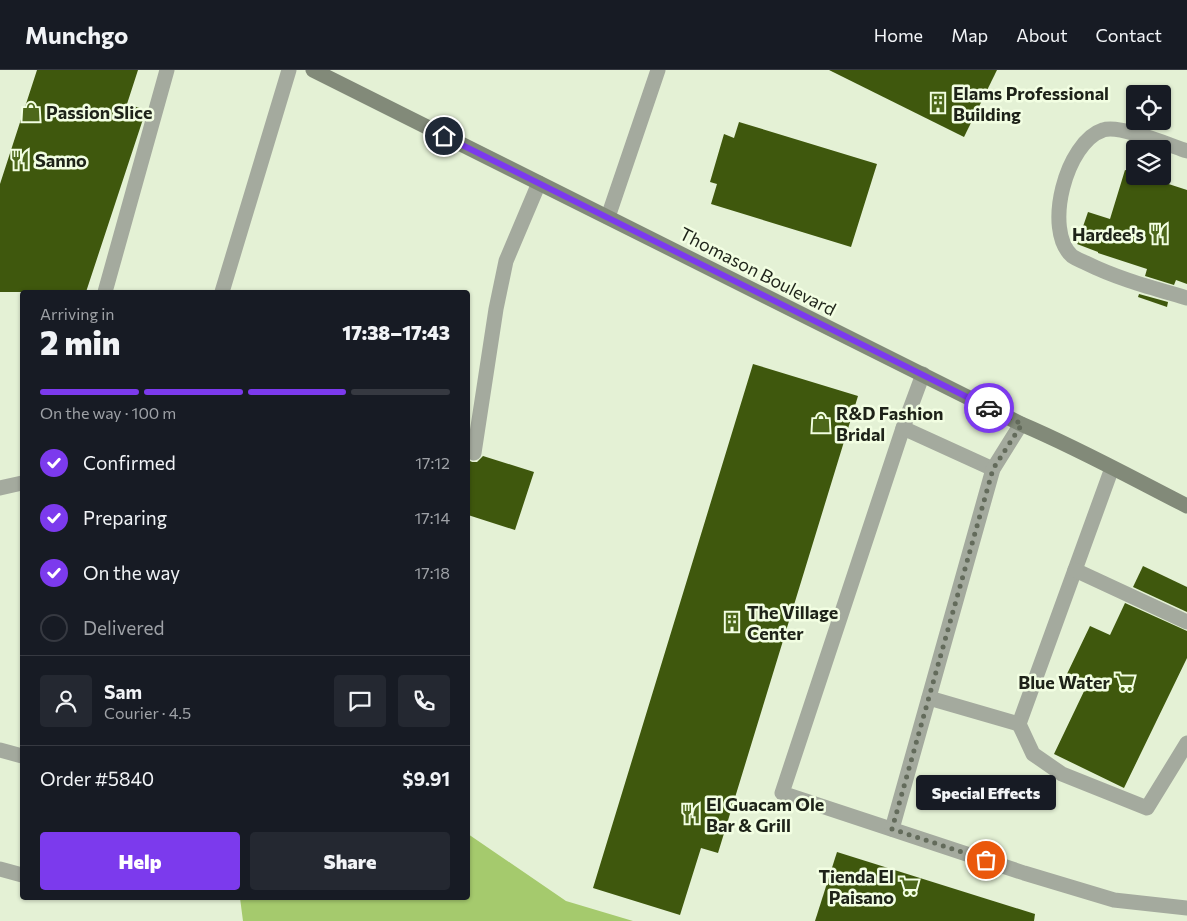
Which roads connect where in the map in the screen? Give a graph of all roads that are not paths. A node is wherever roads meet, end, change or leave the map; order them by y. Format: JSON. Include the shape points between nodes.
{"nodes":[{"id":1,"x":167,"y":70,"type":"edge"},
{"id":2,"x":289,"y":70,"type":"edge"},
{"id":3,"x":313,"y":70,"type":"edge"},
{"id":4,"x":658,"y":70,"type":"edge"},
{"id":5,"x":1187,"y":151,"type":"edge"},
{"id":6,"x":539,"y":183,"type":"junction"},
{"id":7,"x":608,"y":217,"type":"junction"},
{"id":8,"x":106,"y":290,"type":"edge"},
{"id":9,"x":223,"y":290,"type":"edge"},
{"id":10,"x":1187,"y":298,"type":"edge"},
{"id":11,"x":923,"y":374,"type":"junction"},
{"id":12,"x":1022,"y":424,"type":"junction"},
{"id":13,"x":903,"y":428,"type":"junction"},
{"id":14,"x":474,"y":453,"type":"dead end"},
{"id":15,"x":1112,"y":468,"type":"junction"},
{"id":16,"x":993,"y":469,"type":"junction"},
{"id":17,"x":20,"y":483,"type":"edge"},
{"id":18,"x":0,"y":488,"type":"edge"},
{"id":19,"x":1187,"y":506,"type":"edge"},
{"id":20,"x":1075,"y":570,"type":"junction"},
{"id":21,"x":1187,"y":622,"type":"edge"},
{"id":22,"x":929,"y":698,"type":"junction"},
{"id":23,"x":1019,"y":724,"type":"junction"},
{"id":24,"x":1187,"y":743,"type":"edge"},
{"id":25,"x":0,"y":750,"type":"edge"},
{"id":26,"x":20,"y":755,"type":"edge"},
{"id":27,"x":892,"y":829,"type":"junction"},
{"id":28,"x":0,"y":869,"type":"edge"},
{"id":29,"x":20,"y":874,"type":"edge"},
{"id":30,"x":1187,"y":908,"type":"edge"}],
"edges":[{"from":1,"to":8,"type":"street"},
{"from":2,"to":9,"type":"street"},
{"from":3,"to":6,"type":"main road","name":"Thomason Boulevard"},
{"from":4,"to":7,"type":"street"},
{"from":5,"to":10,"type":"street","via":[[1120,130],[1103,130],[1090,138],[1075,157],[1063,188],[1058,219],[1062,243],[1073,257],[1096,268]]},
{"from":6,"to":7,"type":"main road","name":"Thomason Boulevard"},
{"from":6,"to":14,"type":"street","via":[[506,261]]},
{"from":7,"to":11,"type":"main road","name":"Thomason Boulevard"},
{"from":11,"to":12,"type":"main road","name":"Thomason Boulevard"},
{"from":11,"to":13,"type":"street"},
{"from":12,"to":15,"type":"main road","name":"Thomason Boulevard"},
{"from":12,"to":16,"type":"street"},
{"from":13,"to":16,"type":"street"},
{"from":13,"to":27,"type":"street","via":[[782,793]]},
{"from":15,"to":19,"type":"main road","name":"Thomason Boulevard"},
{"from":15,"to":20,"type":"street"},
{"from":16,"to":22,"type":"street"},
{"from":17,"to":18,"type":"street"},
{"from":20,"to":21,"type":"street"},
{"from":20,"to":23,"type":"street"},
{"from":22,"to":23,"type":"street"},
{"from":22,"to":27,"type":"street"},
{"from":23,"to":24,"type":"street","via":[[1033,754],[1062,774],[1147,808]]},
{"from":25,"to":26,"type":"street"},
{"from":27,"to":30,"type":"street","via":[[1114,900]]},
{"from":28,"to":29,"type":"street"}]}
